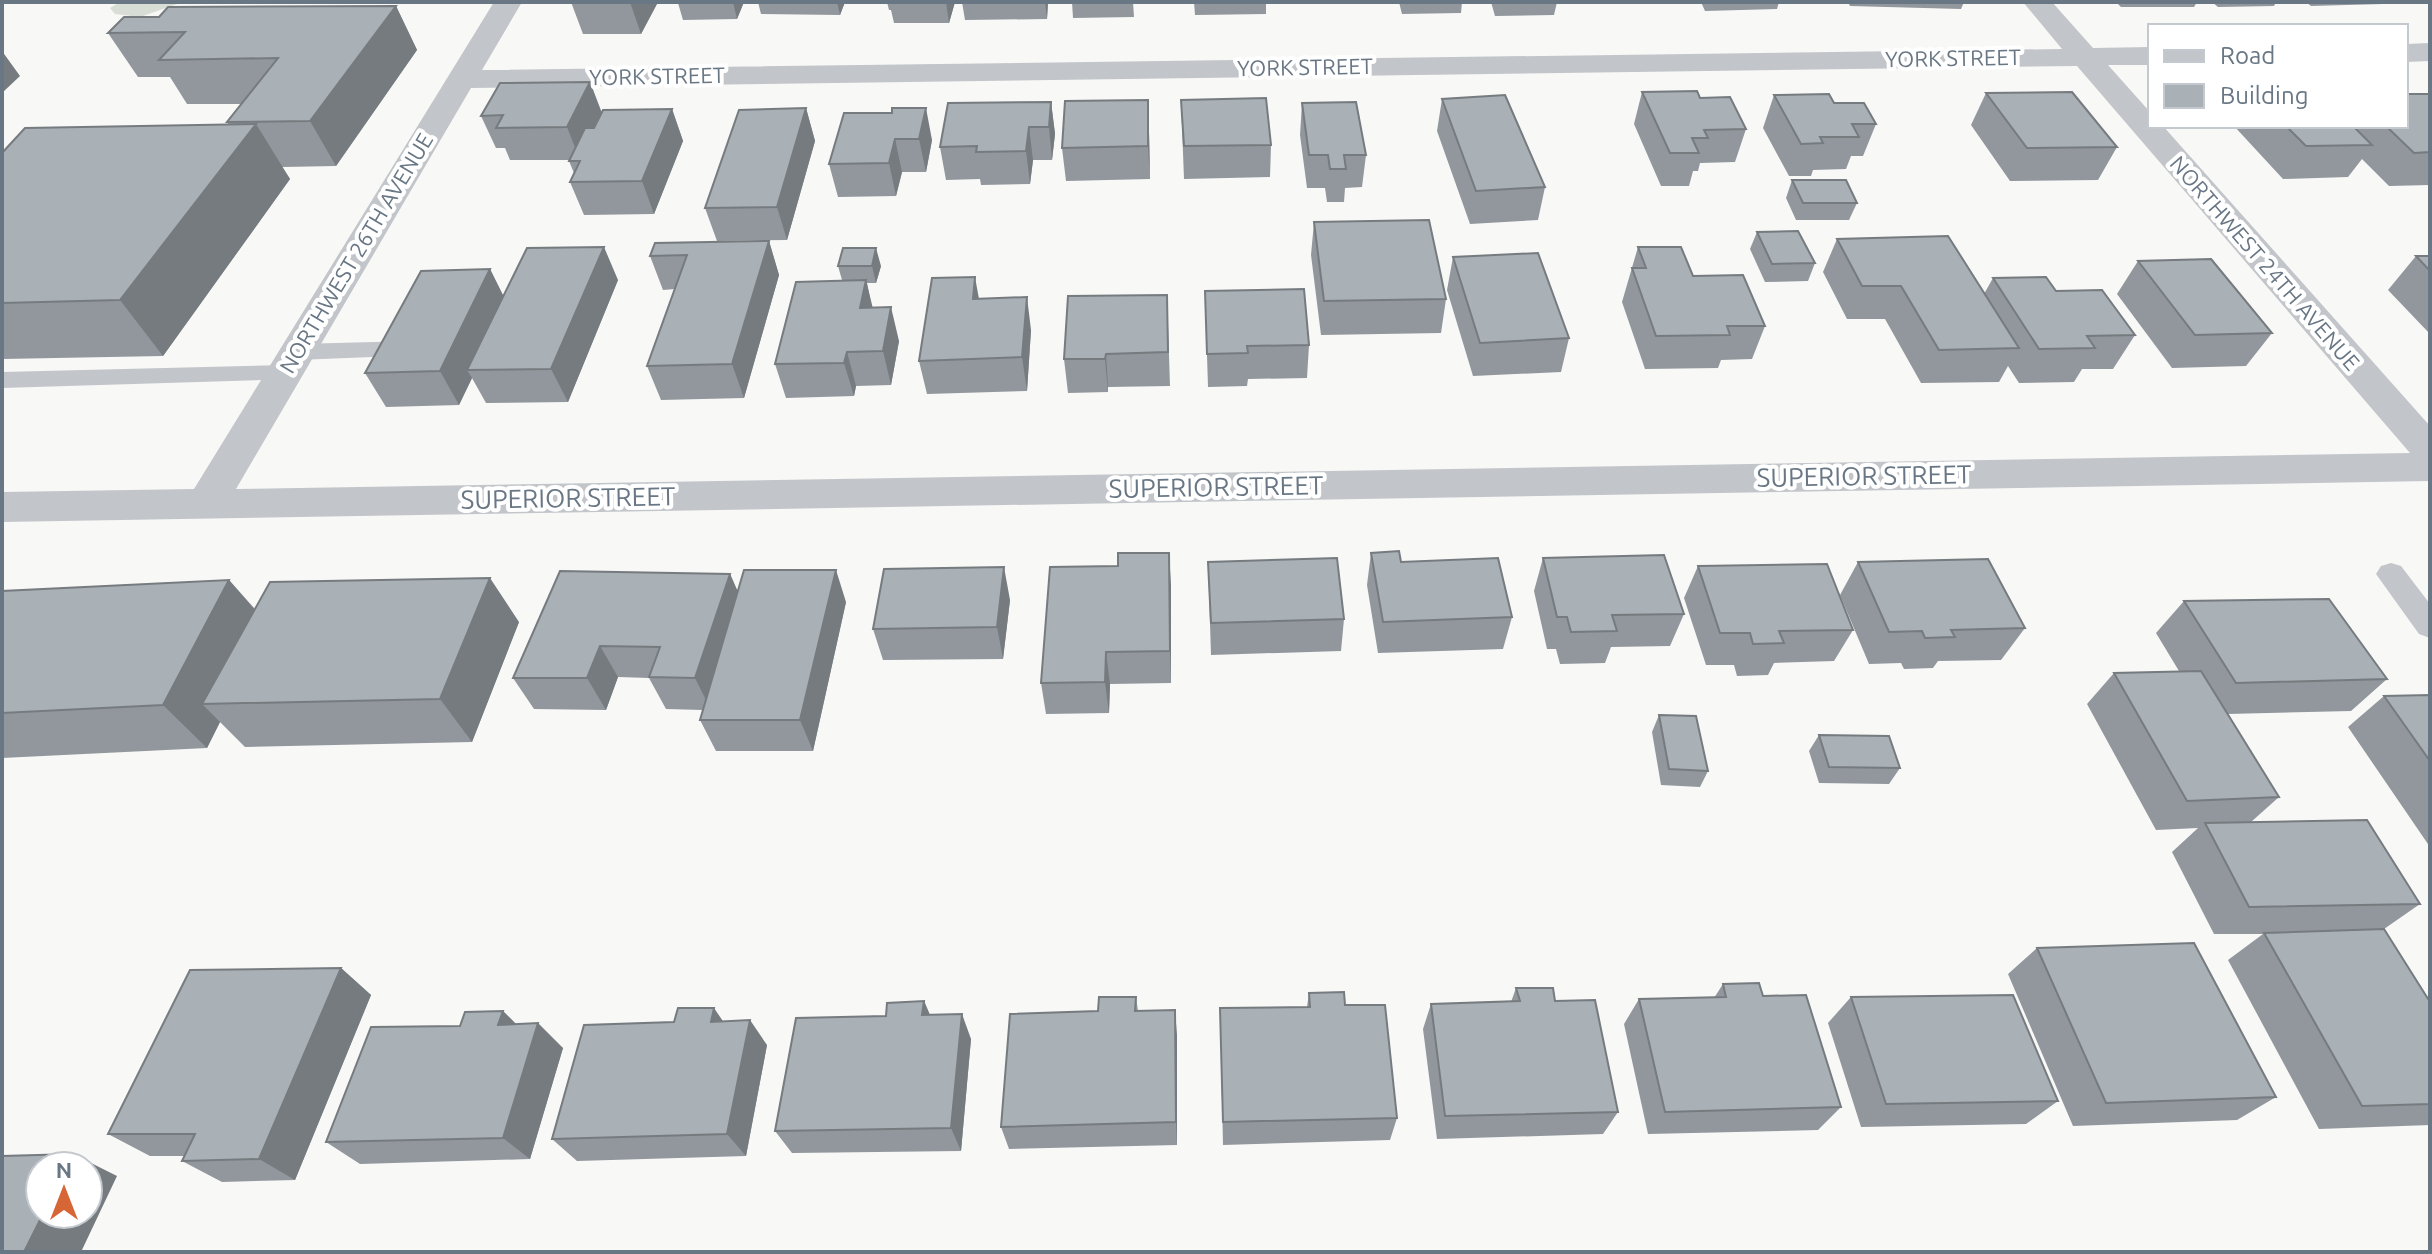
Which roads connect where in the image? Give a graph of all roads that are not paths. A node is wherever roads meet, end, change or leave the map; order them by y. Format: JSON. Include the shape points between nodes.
{"nodes":[{"id":1,"x":508,"y":2,"type":"edge"},
{"id":2,"x":2037,"y":2,"type":"edge"},
{"id":3,"x":2430,"y":52,"type":"edge"},
{"id":4,"x":2408,"y":53,"type":"edge"},
{"id":5,"x":2083,"y":56,"type":"junction"},
{"id":6,"x":2148,"y":56,"type":"edge"},
{"id":7,"x":461,"y":79,"type":"junction"},
{"id":8,"x":413,"y":349,"type":"edge"},
{"id":9,"x":291,"y":362,"type":"junction"},
{"id":10,"x":2,"y":380,"type":"edge"},
{"id":11,"x":2430,"y":451,"type":"edge"},
{"id":12,"x":2430,"y":467,"type":"edge"},
{"id":13,"x":206,"y":504,"type":"junction"},
{"id":14,"x":2,"y":507,"type":"edge"},
{"id":15,"x":2391,"y":574,"type":"dead end"},
{"id":16,"x":2430,"y":626,"type":"edge"}],
"edges":[{"from":1,"to":7,"type":"street","name":"NORTHWEST 26TH AVENUE"},
{"from":2,"to":5,"type":"street","name":"NORTHWEST 24TH AVENUE"},
{"from":3,"to":4,"type":"street"},
{"from":5,"to":6,"type":"street","name":"YORK STREET"},
{"from":5,"to":7,"type":"street","name":"YORK STREET"},
{"from":5,"to":11,"type":"street","name":"NORTHWEST 24TH AVENUE"},
{"from":7,"to":9,"type":"street","name":"NORTHWEST 26TH AVENUE"},
{"from":8,"to":9,"type":"lane"},
{"from":9,"to":10,"type":"lane"},
{"from":9,"to":13,"type":"street","name":"NORTHWEST 26TH AVENUE"},
{"from":12,"to":13,"type":"street","name":"SUPERIOR STREET"},
{"from":13,"to":14,"type":"street","name":"SUPERIOR STREET"},
{"from":15,"to":16,"type":"lane"}]}
